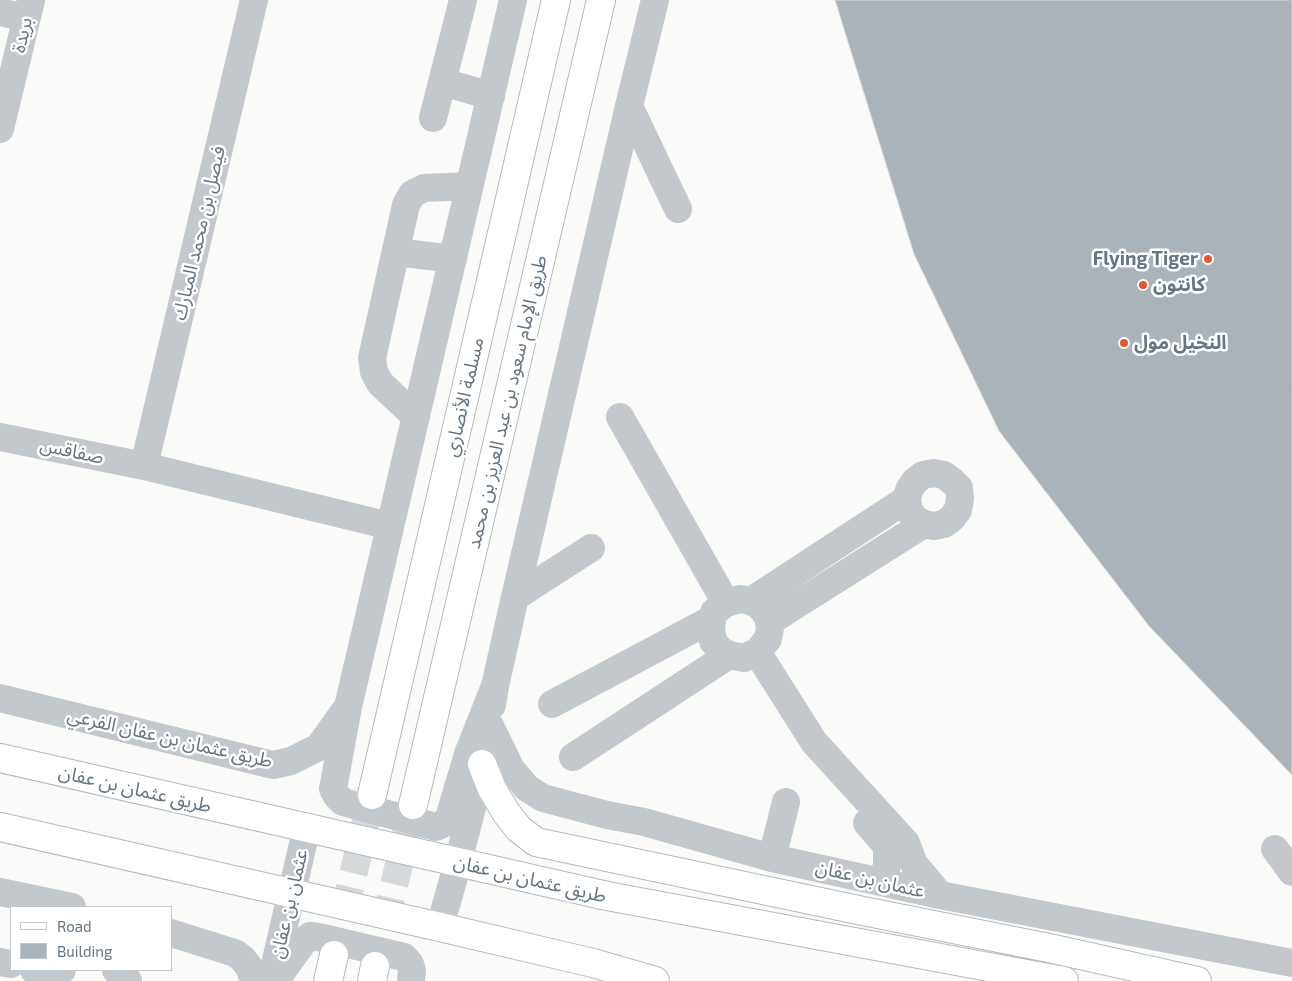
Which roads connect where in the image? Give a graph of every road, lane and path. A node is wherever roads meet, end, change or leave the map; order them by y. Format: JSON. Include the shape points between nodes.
{"nodes":[{"id":1,"x":254,"y":0,"type":"edge"},
{"id":2,"x":463,"y":0,"type":"edge"},
{"id":3,"x":513,"y":0,"type":"edge"},
{"id":4,"x":556,"y":0,"type":"edge"},
{"id":5,"x":601,"y":0,"type":"edge"},
{"id":6,"x":655,"y":0,"type":"edge"},
{"id":7,"x":29,"y":9,"type":"edge"},
{"id":8,"x":0,"y":12,"type":"edge"},
{"id":9,"x":443,"y":82,"type":"junction"},
{"id":10,"x":491,"y":96,"type":"junction"},
{"id":11,"x":629,"y":106,"type":"junction"},
{"id":12,"x":433,"y":118,"type":"dead end"},
{"id":13,"x":0,"y":129,"type":"edge"},
{"id":14,"x":469,"y":186,"type":"junction"},
{"id":15,"x":678,"y":209,"type":"dead end"},
{"id":16,"x":396,"y":252,"type":"junction"},
{"id":17,"x":453,"y":259,"type":"junction"},
{"id":18,"x":416,"y":417,"type":"junction"},
{"id":19,"x":617,"y":427,"type":"dead end"},
{"id":20,"x":0,"y":437,"type":"edge"},
{"id":21,"x":144,"y":466,"type":"junction"},
{"id":22,"x":907,"y":499,"type":"junction"},
{"id":23,"x":924,"y":524,"type":"junction"},
{"id":24,"x":390,"y":526,"type":"junction"},
{"id":25,"x":591,"y":548,"type":"dead end"},
{"id":26,"x":515,"y":597,"type":"junction"},
{"id":27,"x":726,"y":609,"type":"junction"},
{"id":28,"x":770,"y":622,"type":"junction"},
{"id":29,"x":743,"y":655,"type":"junction"},
{"id":30,"x":495,"y":686,"type":"junction"},
{"id":31,"x":0,"y":698,"type":"edge"},
{"id":32,"x":552,"y":704,"type":"dead end"},
{"id":33,"x":348,"y":707,"type":"junction"},
{"id":34,"x":489,"y":724,"type":"junction"},
{"id":35,"x":573,"y":757,"type":"dead end"},
{"id":36,"x":0,"y":758,"type":"edge"},
{"id":37,"x":482,"y":764,"type":"junction"},
{"id":38,"x":372,"y":794,"type":"tunnel mouth"},
{"id":39,"x":786,"y":802,"type":"dead end"},
{"id":40,"x":413,"y":805,"type":"tunnel mouth"},
{"id":41,"x":0,"y":827,"type":"edge"},
{"id":42,"x":307,"y":827,"type":"junction"},
{"id":43,"x":1275,"y":848,"type":"dead end"},
{"id":44,"x":772,"y":858,"type":"junction"},
{"id":45,"x":458,"y":862,"type":"junction"},
{"id":46,"x":1292,"y":872,"type":"edge"},
{"id":47,"x":883,"y":882,"type":"junction"},
{"id":48,"x":0,"y":892,"type":"edge"},
{"id":49,"x":292,"y":894,"type":"junction"},
{"id":50,"x":940,"y":895,"type":"junction"},
{"id":51,"x":67,"y":906,"type":"edge"},
{"id":52,"x":440,"y":927,"type":"junction"},
{"id":53,"x":172,"y":933,"type":"edge"},
{"id":54,"x":334,"y":955,"type":"tunnel mouth"},
{"id":55,"x":1292,"y":963,"type":"edge"},
{"id":56,"x":38,"y":971,"type":"edge"},
{"id":57,"x":57,"y":971,"type":"edge"},
{"id":58,"x":117,"y":971,"type":"edge"},
{"id":59,"x":128,"y":981,"type":"edge"},
{"id":60,"x":254,"y":981,"type":"edge"},
{"id":61,"x":273,"y":981,"type":"edge"},
{"id":62,"x":328,"y":981,"type":"edge"},
{"id":63,"x":411,"y":981,"type":"edge"},
{"id":64,"x":655,"y":981,"type":"edge"},
{"id":65,"x":1064,"y":981,"type":"edge"},
{"id":66,"x":1197,"y":981,"type":"edge"}],
"edges":[{"from":1,"to":21,"type":"street","name":"فيصل بن محمد المبارك"},
{"from":2,"to":9,"type":"street"},
{"from":3,"to":10,"type":"street"},
{"from":4,"to":38,"type":"main road","name":"مسلمة الأنصاري"},
{"from":5,"to":40,"type":"main road","name":"طريق الإمام سعود بن عبد العزيز بن محمد"},
{"from":6,"to":11,"type":"street"},
{"from":7,"to":8,"type":"street"},
{"from":7,"to":13,"type":"street","name":"بريدة"},
{"from":9,"to":10,"type":"street"},
{"from":9,"to":12,"type":"street"},
{"from":10,"to":14,"type":"street"},
{"from":11,"to":15,"type":"street"},
{"from":11,"to":26,"type":"street"},
{"from":14,"to":16,"type":"street","via":[[424,188],[412,194],[406,204]]},
{"from":14,"to":17,"type":"street"},
{"from":16,"to":17,"type":"street"},
{"from":16,"to":18,"type":"street","via":[[372,358],[380,383]]},
{"from":17,"to":18,"type":"street"},
{"from":18,"to":24,"type":"street"},
{"from":19,"to":27,"type":"street","via":[[685,562]]},
{"from":20,"to":21,"type":"street","name":"صفاقس"},
{"from":21,"to":24,"type":"street","name":"صفاقس"},
{"from":22,"to":23,"type":"street","via":[[915,519]]},
{"from":22,"to":23,"type":"street","via":[[915,481],[923,475],[944,475],[959,488],[958,510],[952,518],[944,524]]},
{"from":22,"to":27,"type":"street"},
{"from":23,"to":28,"type":"street"},
{"from":24,"to":33,"type":"street"},
{"from":25,"to":26,"type":"street"},
{"from":26,"to":30,"type":"street"},
{"from":27,"to":28,"type":"street","via":[[761,607]]},
{"from":27,"to":29,"type":"street","via":[[711,629],[713,641],[720,650]]},
{"from":27,"to":32,"type":"street"},
{"from":28,"to":29,"type":"street","via":[[768,639]]},
{"from":29,"to":35,"type":"street"},
{"from":29,"to":47,"type":"street","via":[[800,748],[887,846]]},
{"from":29,"to":50,"type":"street","via":[[814,742],[906,843],[914,864]]},
{"from":30,"to":33,"type":"street","via":[[468,754],[449,818],[436,827],[343,802],[337,796],[333,789]]},
{"from":30,"to":34,"type":"street"},
{"from":31,"to":33,"type":"street","name":"طريق عثمان بن عفان الفرعي","via":[[273,765],[319,748]]},
{"from":34,"to":37,"type":"street"},
{"from":34,"to":44,"type":"street","name":"عثمان بن عفان","via":[[511,770],[527,788],[543,798]]},
{"from":36,"to":42,"type":"main road","name":"طريق عثمان بن عفان"},
{"from":37,"to":45,"type":"street"},
{"from":37,"to":66,"type":"main road","via":[[507,814],[536,842]]},
{"from":39,"to":44,"type":"street"},
{"from":41,"to":49,"type":"main road"},
{"from":42,"to":45,"type":"main road","name":"طريق عثمان بن عفان"},
{"from":42,"to":49,"type":"street","name":"عثمان بن عفان"},
{"from":43,"to":46,"type":"street"},
{"from":44,"to":47,"type":"street","name":"عثمان بن عفان"},
{"from":45,"to":52,"type":"street"},
{"from":45,"to":65,"type":"main road","name":"طريق عثمان بن عفان","via":[[607,896]]},
{"from":47,"to":50,"type":"street","name":"عثمان بن عفان"},
{"from":48,"to":51,"type":"street"},
{"from":49,"to":52,"type":"main road"},
{"from":49,"to":61,"type":"street","name":"عثمان بن عفان"},
{"from":50,"to":55,"type":"street","name":"عثمان بن عفان"},
{"from":52,"to":64,"type":"main road"},
{"from":53,"to":60,"type":"street","via":[[234,953],[249,967]]},
{"from":54,"to":62,"type":"main road"},
{"from":56,"to":57,"type":"street"},
{"from":58,"to":59,"type":"street"},
{"from":61,"to":63,"type":"street","via":[[304,941],[310,936],[318,936],[404,957],[410,964]]}]}
